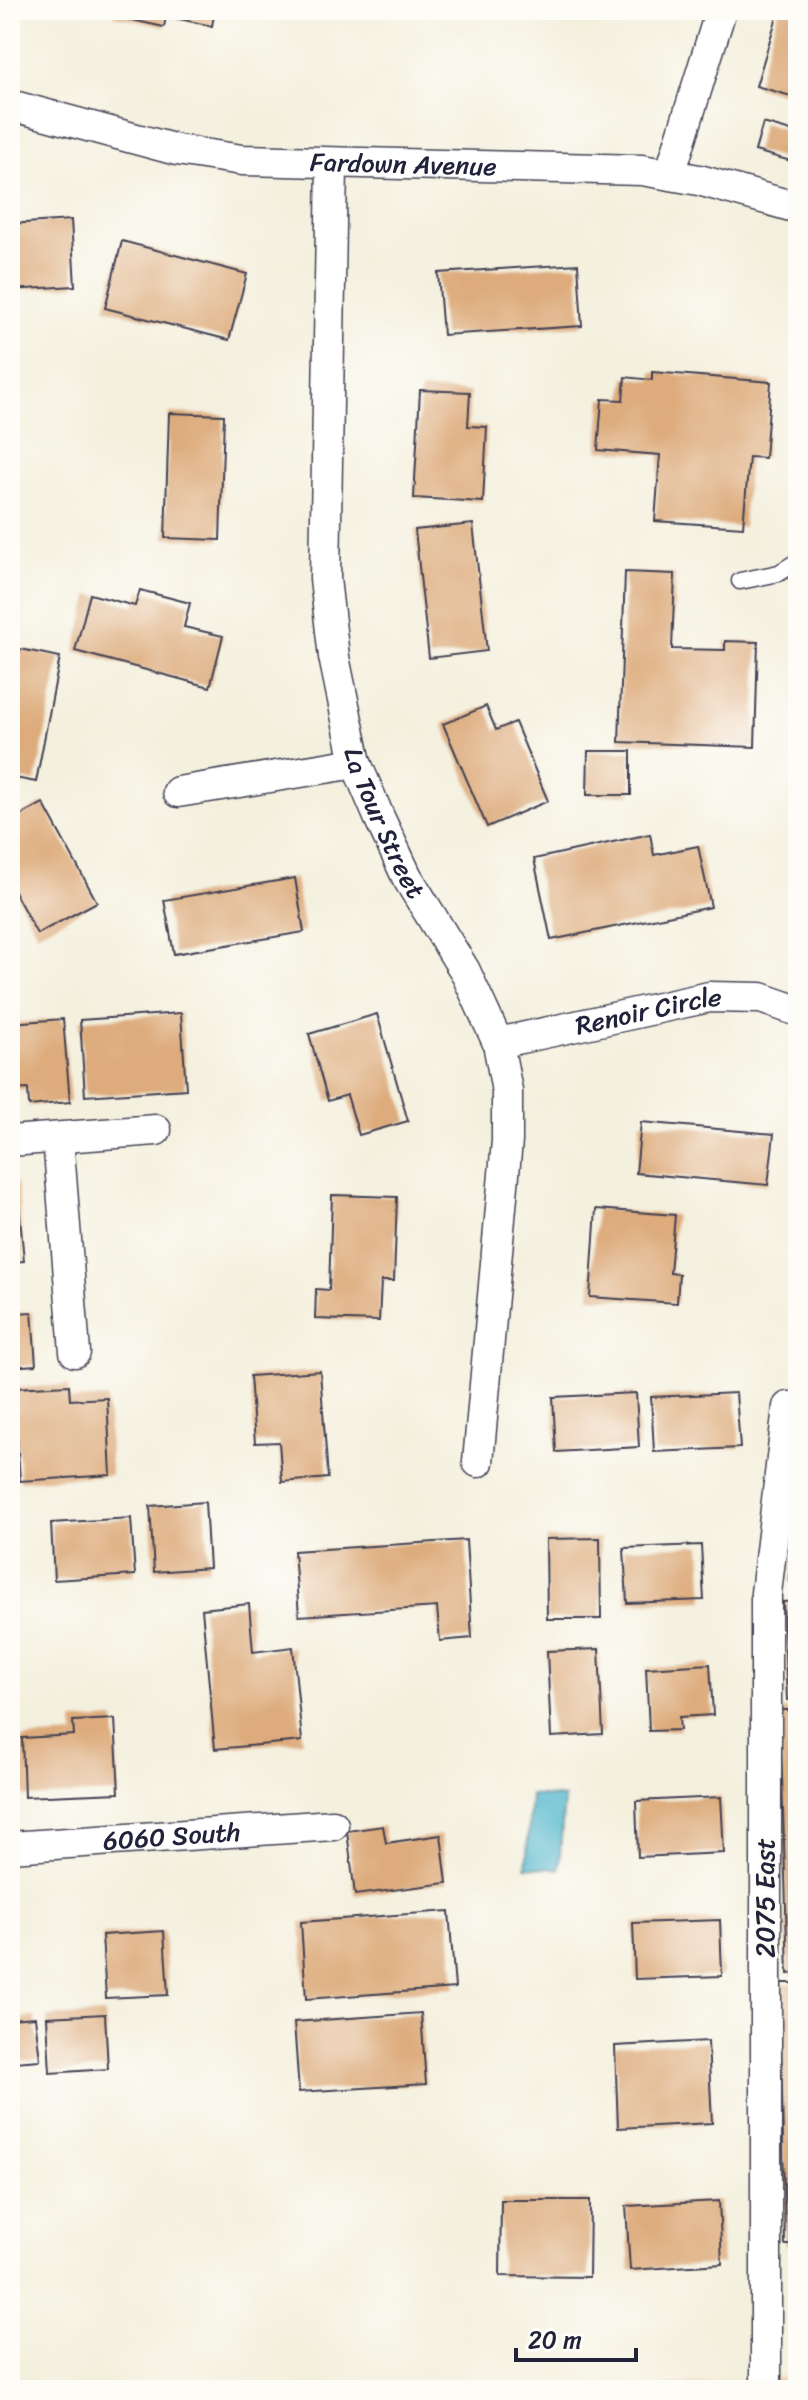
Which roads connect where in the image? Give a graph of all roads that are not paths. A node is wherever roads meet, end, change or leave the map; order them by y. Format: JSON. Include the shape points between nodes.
{"nodes":[{"id":1,"x":721,"y":10,"type":"edge"},
{"id":2,"x":10,"y":105,"type":"edge"},
{"id":3,"x":332,"y":164,"type":"junction"},
{"id":4,"x":670,"y":174,"type":"junction"},
{"id":5,"x":798,"y":208,"type":"edge"},
{"id":6,"x":798,"y":561,"type":"edge"},
{"id":7,"x":740,"y":581,"type":"dead end"},
{"id":8,"x":356,"y":763,"type":"junction"},
{"id":9,"x":178,"y":792,"type":"dead end"},
{"id":10,"x":798,"y":1011,"type":"edge"},
{"id":11,"x":498,"y":1043,"type":"junction"},
{"id":12,"x":156,"y":1130,"type":"dead end"},
{"id":13,"x":58,"y":1138,"type":"junction"},
{"id":14,"x":10,"y":1141,"type":"edge"},
{"id":15,"x":75,"y":1352,"type":"dead end"},
{"id":16,"x":788,"y":1407,"type":"dead end"},
{"id":17,"x":478,"y":1462,"type":"dead end"},
{"id":18,"x":333,"y":1825,"type":"dead end"},
{"id":19,"x":10,"y":1847,"type":"edge"},
{"id":20,"x":766,"y":2390,"type":"edge"}],
"edges":[{"from":1,"to":4,"type":"street"},
{"from":2,"to":3,"type":"street","name":"Fardown Avenue","via":[[177,150],[242,160]]},
{"from":3,"to":4,"type":"street","name":"Fardown Avenue"},
{"from":3,"to":8,"type":"street","name":"La Tour Street","via":[[325,579],[334,657]]},
{"from":4,"to":5,"type":"street","name":"Fardown Avenue"},
{"from":6,"to":7,"type":"lane","via":[[779,573]]},
{"from":8,"to":9,"type":"street"},
{"from":8,"to":11,"type":"street","name":"La Tour Street","via":[[407,877],[465,971]]},
{"from":10,"to":11,"type":"street","name":"Renoir Circle","via":[[761,998],[709,997]]},
{"from":11,"to":17,"type":"street","name":"La Tour Street","via":[[507,1091],[507,1141]]},
{"from":12,"to":13,"type":"street"},
{"from":13,"to":14,"type":"street"},
{"from":13,"to":15,"type":"street"},
{"from":16,"to":20,"type":"street","name":"2075 East","via":[[766,1593]]},
{"from":18,"to":19,"type":"street","name":"6060 South"}]}
